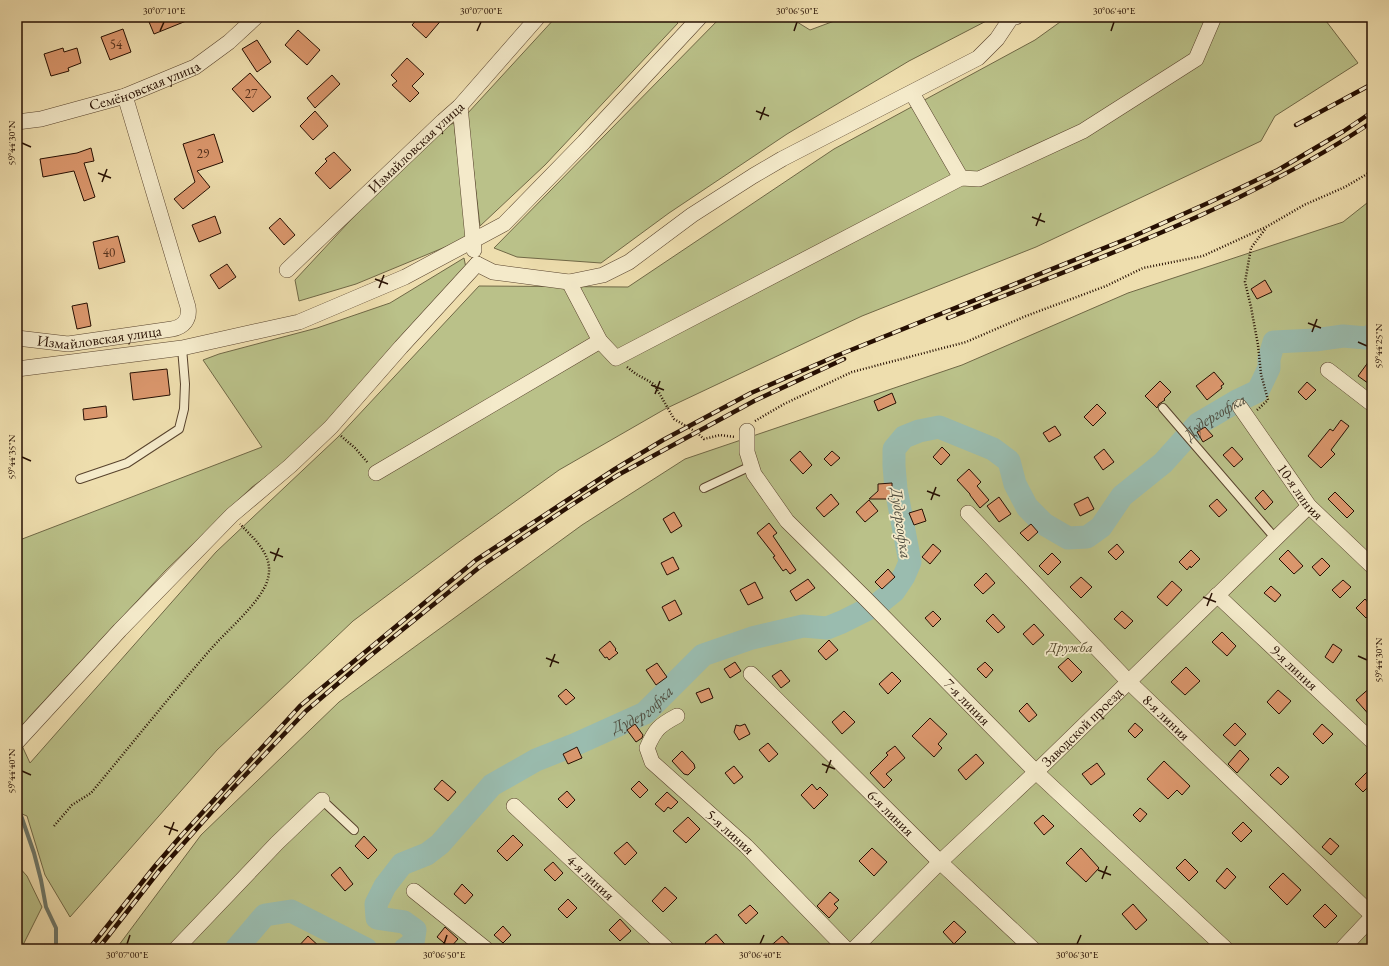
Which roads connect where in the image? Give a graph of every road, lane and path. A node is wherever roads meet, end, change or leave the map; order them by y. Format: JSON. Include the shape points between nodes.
{"nodes":[{"id":1,"x":256,"y":17,"type":"edge"},
{"id":2,"x":538,"y":17,"type":"edge"},
{"id":3,"x":700,"y":17,"type":"edge"},
{"id":4,"x":1016,"y":17,"type":"edge"},
{"id":5,"x":1214,"y":17,"type":"edge"},
{"id":6,"x":912,"y":92,"type":"junction"},
{"id":7,"x":125,"y":96,"type":"junction"},
{"id":8,"x":460,"y":106,"type":"junction"},
{"id":9,"x":17,"y":122,"type":"edge"},
{"id":10,"x":1372,"y":171,"type":"edge"},
{"id":11,"x":961,"y":178,"type":"junction"},
{"id":12,"x":1268,"y":226,"type":"junction"},
{"id":13,"x":472,"y":242,"type":"junction"},
{"id":14,"x":476,"y":264,"type":"junction"},
{"id":15,"x":286,"y":270,"type":"dead end"},
{"id":16,"x":569,"y":282,"type":"junction"},
{"id":17,"x":17,"y":338,"type":"edge"},
{"id":18,"x":600,"y":341,"type":"junction"},
{"id":19,"x":182,"y":348,"type":"junction"},
{"id":20,"x":616,"y":358,"type":"junction"},
{"id":21,"x":17,"y":369,"type":"edge"},
{"id":22,"x":1328,"y":370,"type":"dead end"},
{"id":23,"x":1268,"y":400,"type":"dead end"},
{"id":24,"x":1372,"y":404,"type":"edge"},
{"id":25,"x":1240,"y":407,"type":"dead end"},
{"id":26,"x":1163,"y":408,"type":"dead end"},
{"id":27,"x":331,"y":427,"type":"junction"},
{"id":28,"x":747,"y":434,"type":"junction"},
{"id":29,"x":751,"y":466,"type":"junction"},
{"id":30,"x":376,"y":473,"type":"joint"},
{"id":31,"x":80,"y":479,"type":"dead end"},
{"id":32,"x":704,"y":488,"type":"dead end"},
{"id":33,"x":1309,"y":506,"type":"junction"},
{"id":34,"x":968,"y":513,"type":"dead end"},
{"id":35,"x":232,"y":515,"type":"junction"},
{"id":36,"x":1275,"y":538,"type":"junction"},
{"id":37,"x":1372,"y":566,"type":"edge"},
{"id":38,"x":1217,"y":595,"type":"junction"},
{"id":39,"x":752,"y":674,"type":"dead end"},
{"id":40,"x":1128,"y":681,"type":"junction"},
{"id":41,"x":677,"y":716,"type":"dead end"},
{"id":42,"x":1372,"y":741,"type":"edge"},
{"id":43,"x":17,"y":742,"type":"edge"},
{"id":44,"x":1036,"y":772,"type":"junction"},
{"id":45,"x":322,"y":800,"type":"joint"},
{"id":46,"x":514,"y":806,"type":"dead end"},
{"id":47,"x":54,"y":826,"type":"dead end"},
{"id":48,"x":354,"y":830,"type":"dead end"},
{"id":49,"x":940,"y":862,"type":"junction"},
{"id":50,"x":414,"y":891,"type":"dead end"},
{"id":51,"x":1372,"y":916,"type":"edge"},
{"id":52,"x":176,"y":949,"type":"edge"},
{"id":53,"x":486,"y":949,"type":"edge"},
{"id":54,"x":667,"y":949,"type":"edge"},
{"id":55,"x":846,"y":949,"type":"edge"},
{"id":56,"x":854,"y":949,"type":"edge"},
{"id":57,"x":1033,"y":949,"type":"edge"},
{"id":58,"x":1226,"y":949,"type":"edge"},
{"id":59,"x":1342,"y":949,"type":"edge"}],
"edges":[{"from":1,"to":7,"type":"street","name":"Семёновская улица","via":[[196,67]]},
{"from":2,"to":8,"type":"street","name":"Измайловская улица"},
{"from":3,"to":13,"type":"street","via":[[504,224]]},
{"from":4,"to":6,"type":"street","via":[[1011,18],[997,39],[978,58]]},
{"from":5,"to":11,"type":"street","via":[[1196,59],[1083,131],[979,179]]},
{"from":6,"to":11,"type":"street"},
{"from":6,"to":16,"type":"street","via":[[753,176],[692,215],[629,262],[603,276]]},
{"from":7,"to":9,"type":"street","name":"Семёновская улица","via":[[41,119]]},
{"from":7,"to":17,"type":"street","name":"Измайловская улица","via":[[188,307],[188,316],[181,326],[172,329],[68,344]]},
{"from":8,"to":13,"type":"street"},
{"from":8,"to":15,"type":"street","name":"Измайловская улица"},
{"from":10,"to":12,"type":"path"},
{"from":11,"to":20,"type":"street"},
{"from":12,"to":23,"type":"path","via":[[1251,248],[1245,282],[1258,345],[1260,374]]},
{"from":12,"to":28,"type":"path","via":[[1203,256],[1143,268],[1106,286],[966,342],[852,372],[784,404],[754,422]]},
{"from":13,"to":14,"type":"street"},
{"from":13,"to":19,"type":"street","via":[[406,278],[299,322]]},
{"from":14,"to":16,"type":"street","via":[[493,272]]},
{"from":14,"to":27,"type":"street"},
{"from":16,"to":18,"type":"street"},
{"from":18,"to":20,"type":"street"},
{"from":18,"to":30,"type":"street"},
{"from":19,"to":21,"type":"street"},
{"from":19,"to":31,"type":"lane","via":[[185,402],[179,429],[127,463]]},
{"from":20,"to":28,"type":"path","via":[[654,384],[674,418],[704,438]]},
{"from":22,"to":24,"type":"street"},
{"from":25,"to":33,"type":"street","name":"10-я линия"},
{"from":26,"to":36,"type":"lane"},
{"from":27,"to":30,"type":"path","via":[[355,448]]},
{"from":27,"to":35,"type":"street"},
{"from":28,"to":29,"type":"street","name":"7-я линия","via":[[747,452]]},
{"from":29,"to":32,"type":"lane"},
{"from":29,"to":44,"type":"street","name":"7-я линия","via":[[787,521]]},
{"from":33,"to":36,"type":"street","name":"Заводской проезд"},
{"from":33,"to":37,"type":"street","name":"10-я линия"},
{"from":34,"to":40,"type":"street","name":"8-я линия"},
{"from":35,"to":43,"type":"street","via":[[120,630]]},
{"from":35,"to":47,"type":"path","via":[[263,548],[268,561],[269,577],[261,595],[210,649],[91,793],[72,805]]},
{"from":36,"to":38,"type":"street","name":"Заводской проезд"},
{"from":38,"to":40,"type":"street","name":"Заводской проезд"},
{"from":38,"to":42,"type":"street","name":"9-я линия"},
{"from":39,"to":49,"type":"street","name":"6-я линия"},
{"from":40,"to":44,"type":"street","name":"Заводской проезд"},
{"from":40,"to":51,"type":"street","name":"8-я линия"},
{"from":41,"to":55,"type":"street","name":"5-я линия","via":[[661,725],[652,738],[647,748],[652,762],[746,846]]},
{"from":44,"to":49,"type":"street","name":"Заводской проезд"},
{"from":44,"to":58,"type":"street","name":"7-я линия"},
{"from":45,"to":48,"type":"lane"},
{"from":45,"to":52,"type":"street","via":[[272,848]]},
{"from":46,"to":54,"type":"street","name":"4-я линия"},
{"from":49,"to":56,"type":"street","name":"Заводской проезд"},
{"from":49,"to":57,"type":"street","name":"6-я линия"},
{"from":50,"to":53,"type":"street"},
{"from":51,"to":59,"type":"street"}]}
